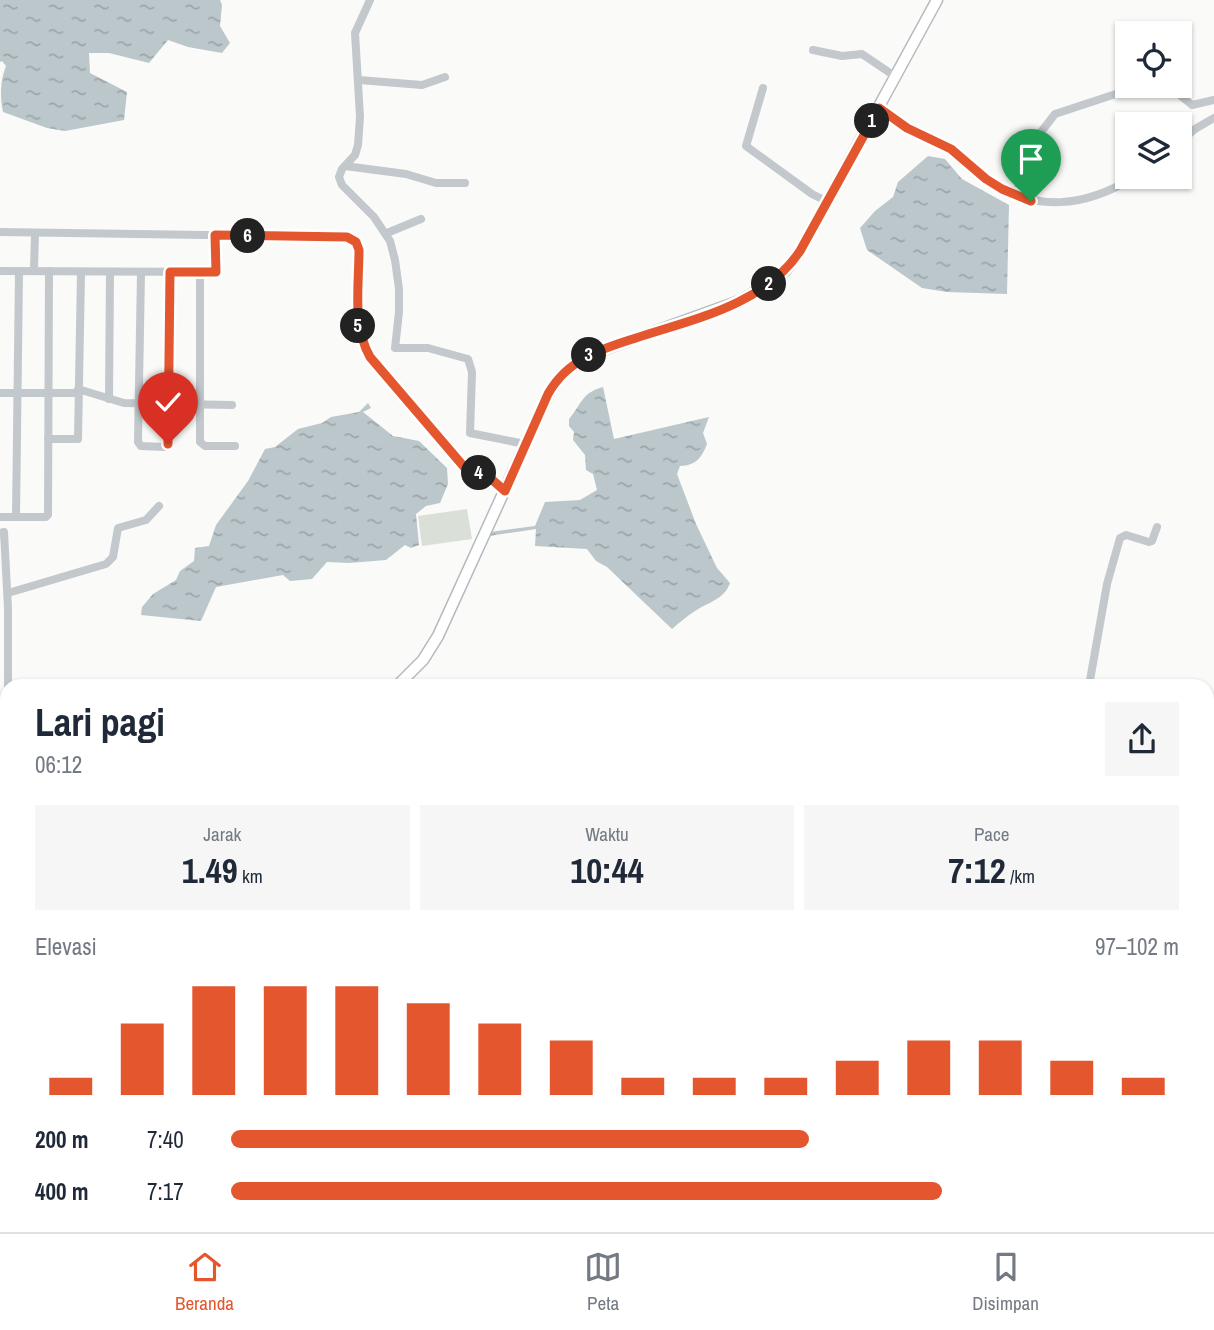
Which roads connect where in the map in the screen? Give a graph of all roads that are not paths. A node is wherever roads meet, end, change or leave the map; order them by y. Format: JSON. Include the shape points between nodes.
{"nodes":[{"id":1,"x":370,"y":0,"type":"edge"},
{"id":2,"x":937,"y":0,"type":"edge"},
{"id":3,"x":813,"y":50,"type":"dead end"},
{"id":4,"x":445,"y":76,"type":"dead end"},
{"id":5,"x":896,"y":77,"type":"junction"},
{"id":6,"x":359,"y":80,"type":"junction"},
{"id":7,"x":763,"y":88,"type":"dead end"},
{"id":8,"x":1115,"y":94,"type":"edge"},
{"id":9,"x":1183,"y":98,"type":"edge"},
{"id":10,"x":1214,"y":100,"type":"edge"},
{"id":11,"x":879,"y":108,"type":"junction"},
{"id":12,"x":1214,"y":118,"type":"edge"},
{"id":13,"x":1192,"y":132,"type":"edge"},
{"id":14,"x":345,"y":166,"type":"junction"},
{"id":15,"x":465,"y":183,"type":"dead end"},
{"id":16,"x":1115,"y":186,"type":"edge"},
{"id":17,"x":1012,"y":194,"type":"junction"},
{"id":18,"x":828,"y":202,"type":"junction"},
{"id":19,"x":421,"y":219,"type":"dead end"},
{"id":20,"x":0,"y":232,"type":"edge"},
{"id":21,"x":35,"y":233,"type":"junction"},
{"id":22,"x":387,"y":233,"type":"junction"},
{"id":23,"x":215,"y":235,"type":"junction"},
{"id":24,"x":0,"y":271,"type":"edge"},
{"id":25,"x":19,"y":271,"type":"junction"},
{"id":26,"x":34,"y":271,"type":"junction"},
{"id":27,"x":49,"y":271,"type":"junction"},
{"id":28,"x":81,"y":272,"type":"junction"},
{"id":29,"x":110,"y":272,"type":"junction"},
{"id":30,"x":141,"y":272,"type":"junction"},
{"id":31,"x":170,"y":272,"type":"junction"},
{"id":32,"x":200,"y":272,"type":"junction"},
{"id":33,"x":78,"y":391,"type":"junction"},
{"id":34,"x":0,"y":393,"type":"edge"},
{"id":35,"x":17,"y":393,"type":"junction"},
{"id":36,"x":48,"y":393,"type":"junction"},
{"id":37,"x":109,"y":399,"type":"junction"},
{"id":38,"x":139,"y":404,"type":"junction"},
{"id":39,"x":169,"y":404,"type":"junction"},
{"id":40,"x":201,"y":404,"type":"junction"},
{"id":41,"x":232,"y":405,"type":"dead end"},
{"id":42,"x":48,"y":439,"type":"junction"},
{"id":43,"x":525,"y":444,"type":"junction"},
{"id":44,"x":235,"y":446,"type":"dead end"},
{"id":45,"x":505,"y":491,"type":"junction"},
{"id":46,"x":159,"y":506,"type":"dead end"},
{"id":47,"x":0,"y":517,"type":"edge"},
{"id":48,"x":16,"y":517,"type":"junction"},
{"id":49,"x":1157,"y":527,"type":"dead end"},
{"id":50,"x":0,"y":533,"type":"edge"},
{"id":51,"x":8,"y":593,"type":"junction"},
{"id":52,"x":8,"y":679,"type":"edge"},
{"id":53,"x":404,"y":679,"type":"edge"},
{"id":54,"x":1090,"y":679,"type":"edge"}],
"edges":[{"from":1,"to":6,"type":"street","via":[[356,30]]},
{"from":2,"to":5,"type":"main road"},
{"from":3,"to":5,"type":"street","via":[[842,56],[862,54]]},
{"from":4,"to":6,"type":"street","via":[[422,85]]},
{"from":5,"to":11,"type":"main road"},
{"from":6,"to":14,"type":"street","via":[[358,145]]},
{"from":7,"to":18,"type":"street","via":[[746,146]]},
{"from":8,"to":17,"type":"street","via":[[1055,114],[1041,132],[1023,144],[1022,178]]},
{"from":9,"to":10,"type":"street","via":[[1192,105]]},
{"from":11,"to":17,"type":"street","via":[[907,128],[951,149]]},
{"from":11,"to":18,"type":"main road"},
{"from":12,"to":13,"type":"street"},
{"from":14,"to":15,"type":"street","via":[[436,183]]},
{"from":14,"to":22,"type":"street","via":[[340,182]]},
{"from":16,"to":17,"type":"street","via":[[1063,203],[1045,204]]},
{"from":18,"to":43,"type":"main road","via":[[793,262],[755,294],[610,346],[572,365],[552,387]]},
{"from":19,"to":22,"type":"street"},
{"from":20,"to":21,"type":"street"},
{"from":21,"to":23,"type":"street"},
{"from":21,"to":26,"type":"street"},
{"from":22,"to":43,"type":"street","via":[[400,305],[395,348],[428,348],[468,359],[472,372],[470,433]]},
{"from":23,"to":32,"type":"street","via":[[216,272]]},
{"from":23,"to":45,"type":"street","via":[[347,237],[356,242],[358,327],[370,357],[465,468],[489,477]]},
{"from":24,"to":25,"type":"street"},
{"from":25,"to":26,"type":"street"},
{"from":25,"to":35,"type":"street"},
{"from":26,"to":27,"type":"street"},
{"from":27,"to":28,"type":"street"},
{"from":27,"to":36,"type":"street"},
{"from":28,"to":29,"type":"street"},
{"from":28,"to":33,"type":"street"},
{"from":29,"to":30,"type":"street"},
{"from":29,"to":37,"type":"street"},
{"from":30,"to":31,"type":"street"},
{"from":30,"to":38,"type":"street"},
{"from":31,"to":32,"type":"street"},
{"from":31,"to":39,"type":"street"},
{"from":32,"to":40,"type":"street"},
{"from":33,"to":36,"type":"street"},
{"from":33,"to":37,"type":"street"},
{"from":33,"to":42,"type":"street","via":[[78,439]]},
{"from":34,"to":35,"type":"street"},
{"from":35,"to":36,"type":"street"},
{"from":35,"to":48,"type":"street"},
{"from":36,"to":42,"type":"street"},
{"from":37,"to":38,"type":"street"},
{"from":38,"to":39,"type":"street"},
{"from":38,"to":39,"type":"street","via":[[139,445],[165,447]]},
{"from":39,"to":40,"type":"street"},
{"from":40,"to":41,"type":"street"},
{"from":40,"to":44,"type":"street","via":[[201,445]]},
{"from":42,"to":48,"type":"street","via":[[48,515]]},
{"from":43,"to":45,"type":"main road"},
{"from":45,"to":53,"type":"main road","via":[[439,636]]},
{"from":46,"to":51,"type":"street","via":[[146,520],[118,528],[114,553],[106,564]]},
{"from":47,"to":48,"type":"street"},
{"from":49,"to":54,"type":"street","via":[[1152,541],[1126,535],[1120,538]]},
{"from":50,"to":51,"type":"street","via":[[4,532]]},
{"from":51,"to":52,"type":"street"}]}
